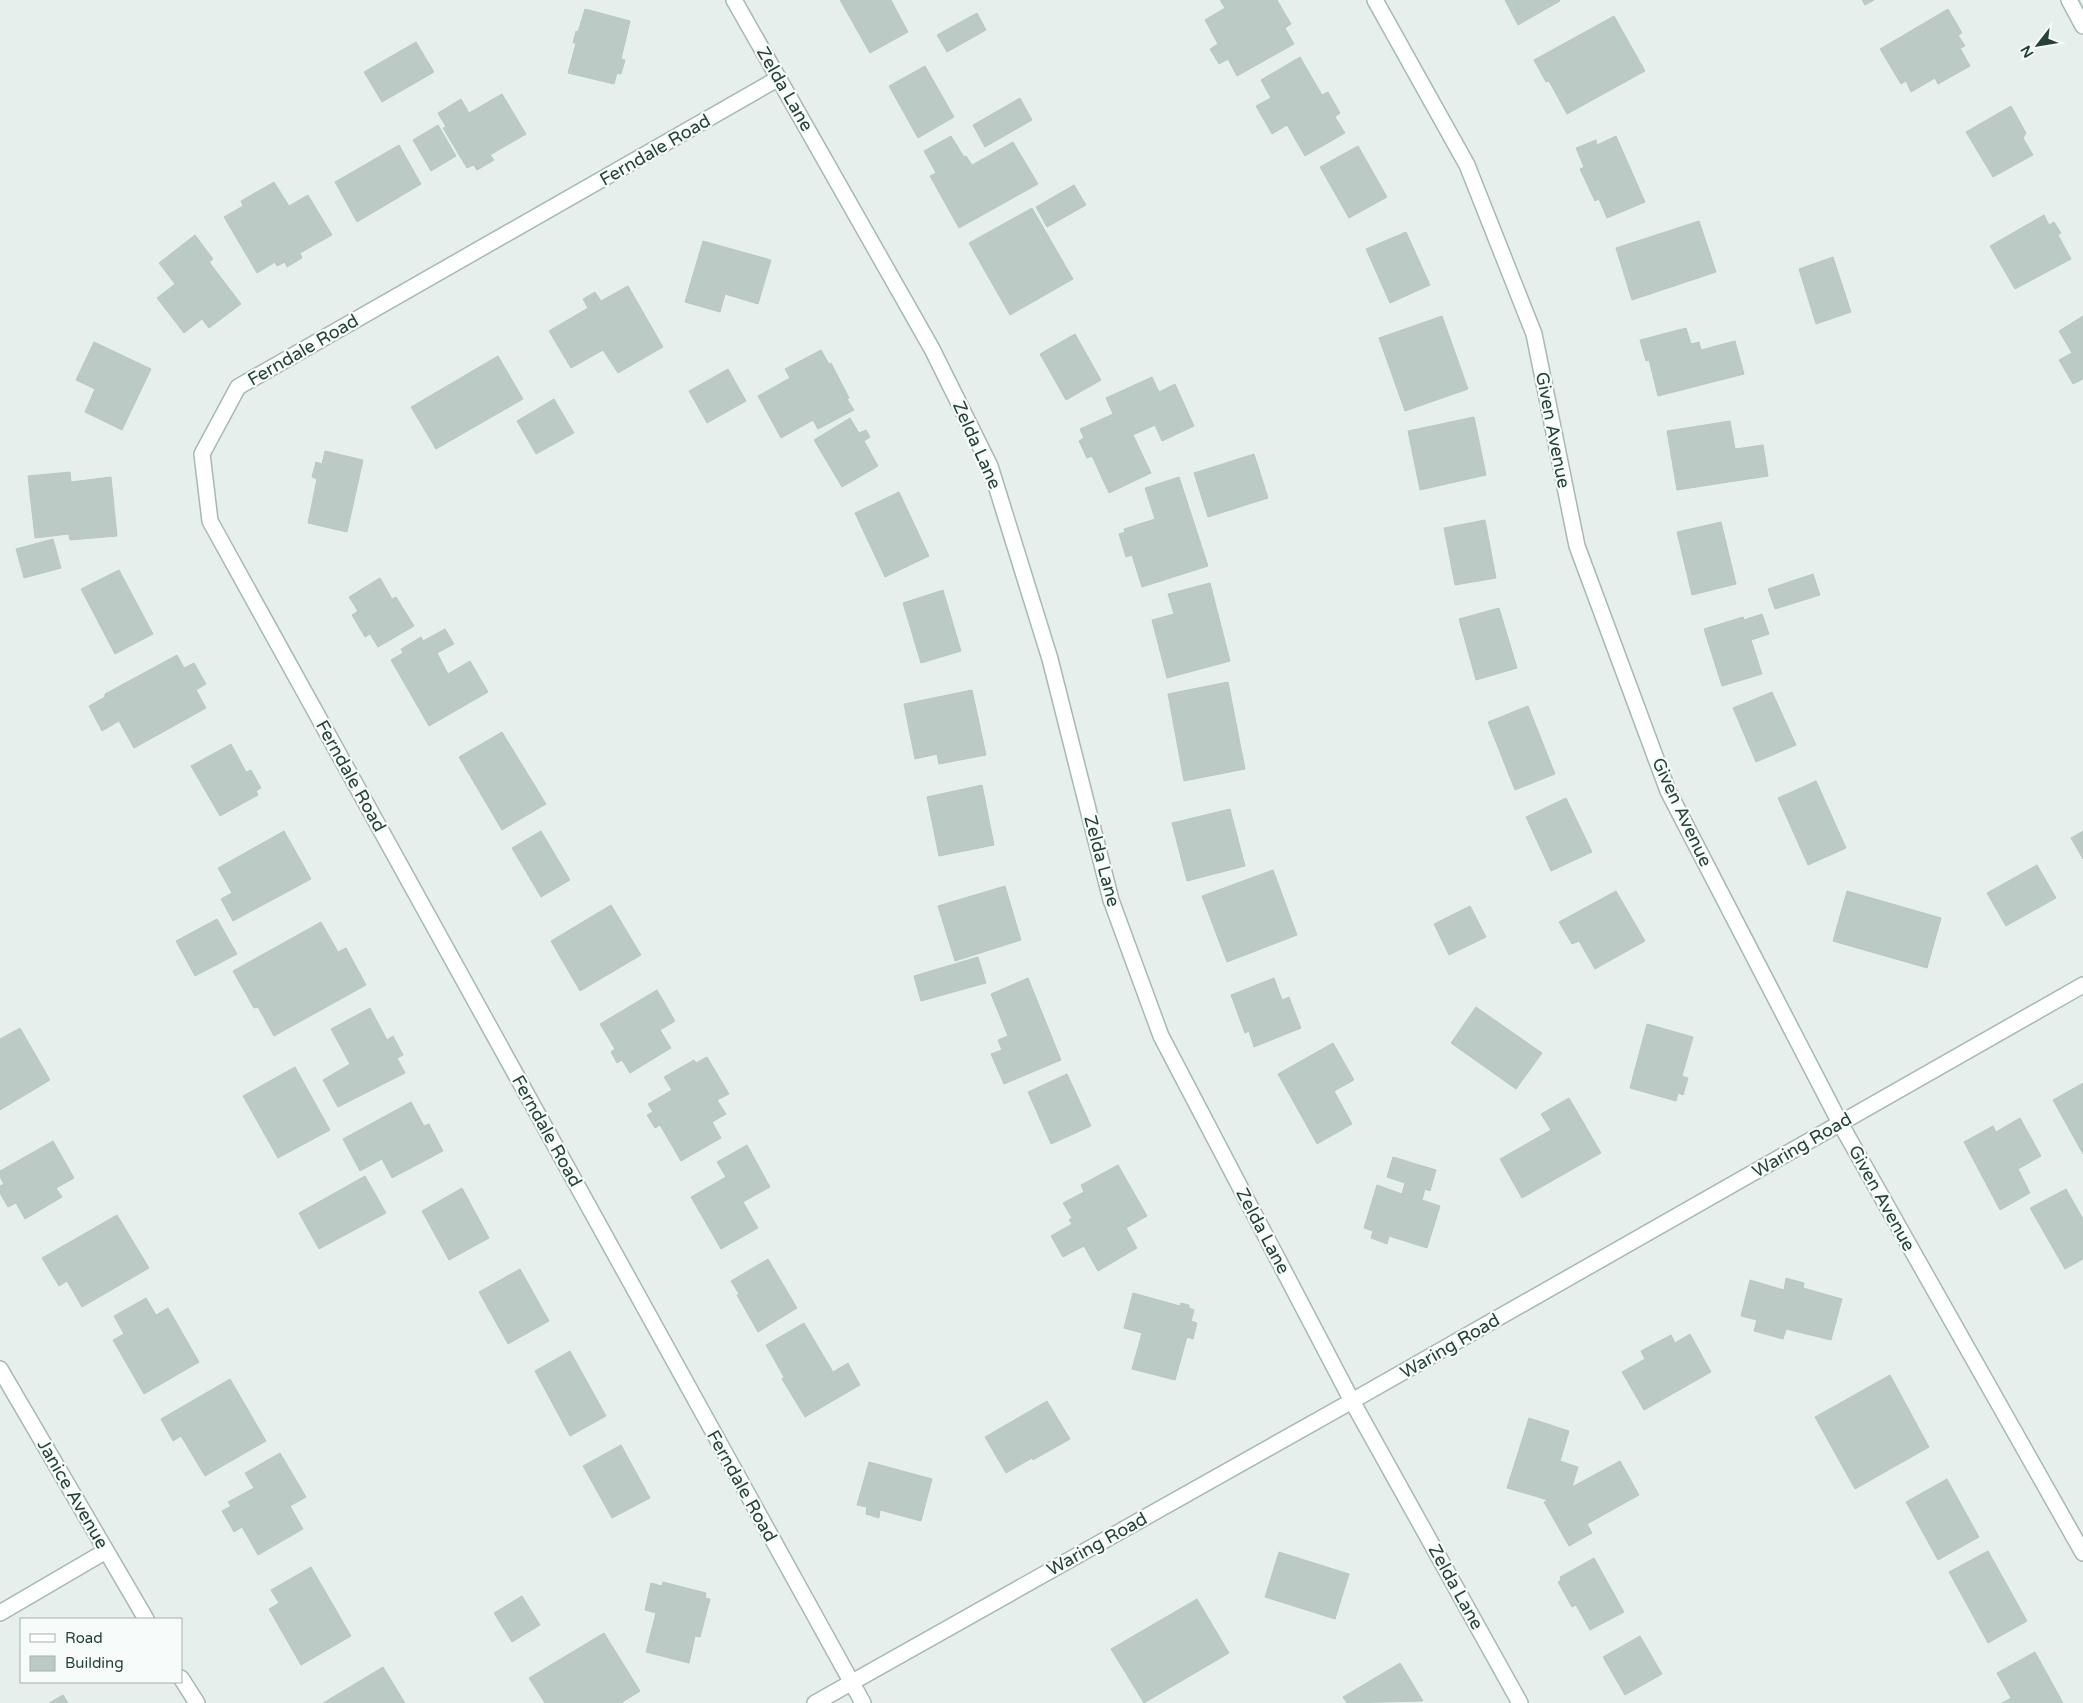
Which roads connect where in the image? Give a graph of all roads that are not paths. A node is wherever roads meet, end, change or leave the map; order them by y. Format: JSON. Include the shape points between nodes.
{"nodes":[{"id":1,"x":734,"y":0,"type":"edge"},
{"id":2,"x":1375,"y":0,"type":"edge"},
{"id":3,"x":2069,"y":0,"type":"edge"},
{"id":4,"x":2083,"y":26,"type":"edge"},
{"id":5,"x":779,"y":78,"type":"junction"},
{"id":6,"x":2083,"y":985,"type":"edge"},
{"id":7,"x":1840,"y":1123,"type":"junction"},
{"id":8,"x":0,"y":1369,"type":"edge"},
{"id":9,"x":1352,"y":1401,"type":"junction"},
{"id":10,"x":106,"y":1551,"type":"junction"},
{"id":11,"x":2083,"y":1554,"type":"edge"},
{"id":12,"x":0,"y":1613,"type":"edge"},
{"id":13,"x":145,"y":1618,"type":"edge"},
{"id":14,"x":182,"y":1680,"type":"edge"},
{"id":15,"x":851,"y":1682,"type":"junction"},
{"id":16,"x":197,"y":1703,"type":"edge"},
{"id":17,"x":815,"y":1703,"type":"edge"},
{"id":18,"x":863,"y":1703,"type":"edge"},
{"id":19,"x":1520,"y":1703,"type":"edge"}],
"edges":[{"from":1,"to":5,"type":"street","name":"Zelda Lane"},
{"from":2,"to":7,"type":"street","name":"Given Avenue","via":[[1467,165],[1534,334],[1577,546],[1668,791]]},
{"from":3,"to":4,"type":"street"},
{"from":5,"to":9,"type":"street","name":"Zelda Lane","via":[[932,349],[990,466],[1050,659],[1111,900],[1161,1036]]},
{"from":5,"to":15,"type":"street","name":"Ferndale Road","via":[[238,387],[202,454],[210,521]]},
{"from":6,"to":7,"type":"street","name":"Waring Road"},
{"from":7,"to":9,"type":"street","name":"Waring Road"},
{"from":7,"to":11,"type":"street","name":"Given Avenue"},
{"from":8,"to":10,"type":"street","name":"Janice Avenue"},
{"from":9,"to":15,"type":"street","name":"Waring Road"},
{"from":9,"to":19,"type":"street","name":"Zelda Lane"},
{"from":10,"to":12,"type":"street"},
{"from":10,"to":13,"type":"street","name":"Janice Avenue"},
{"from":14,"to":16,"type":"street"},
{"from":15,"to":17,"type":"street","name":"Waring Road"},
{"from":15,"to":18,"type":"street","name":"Ferndale Road"}]}
